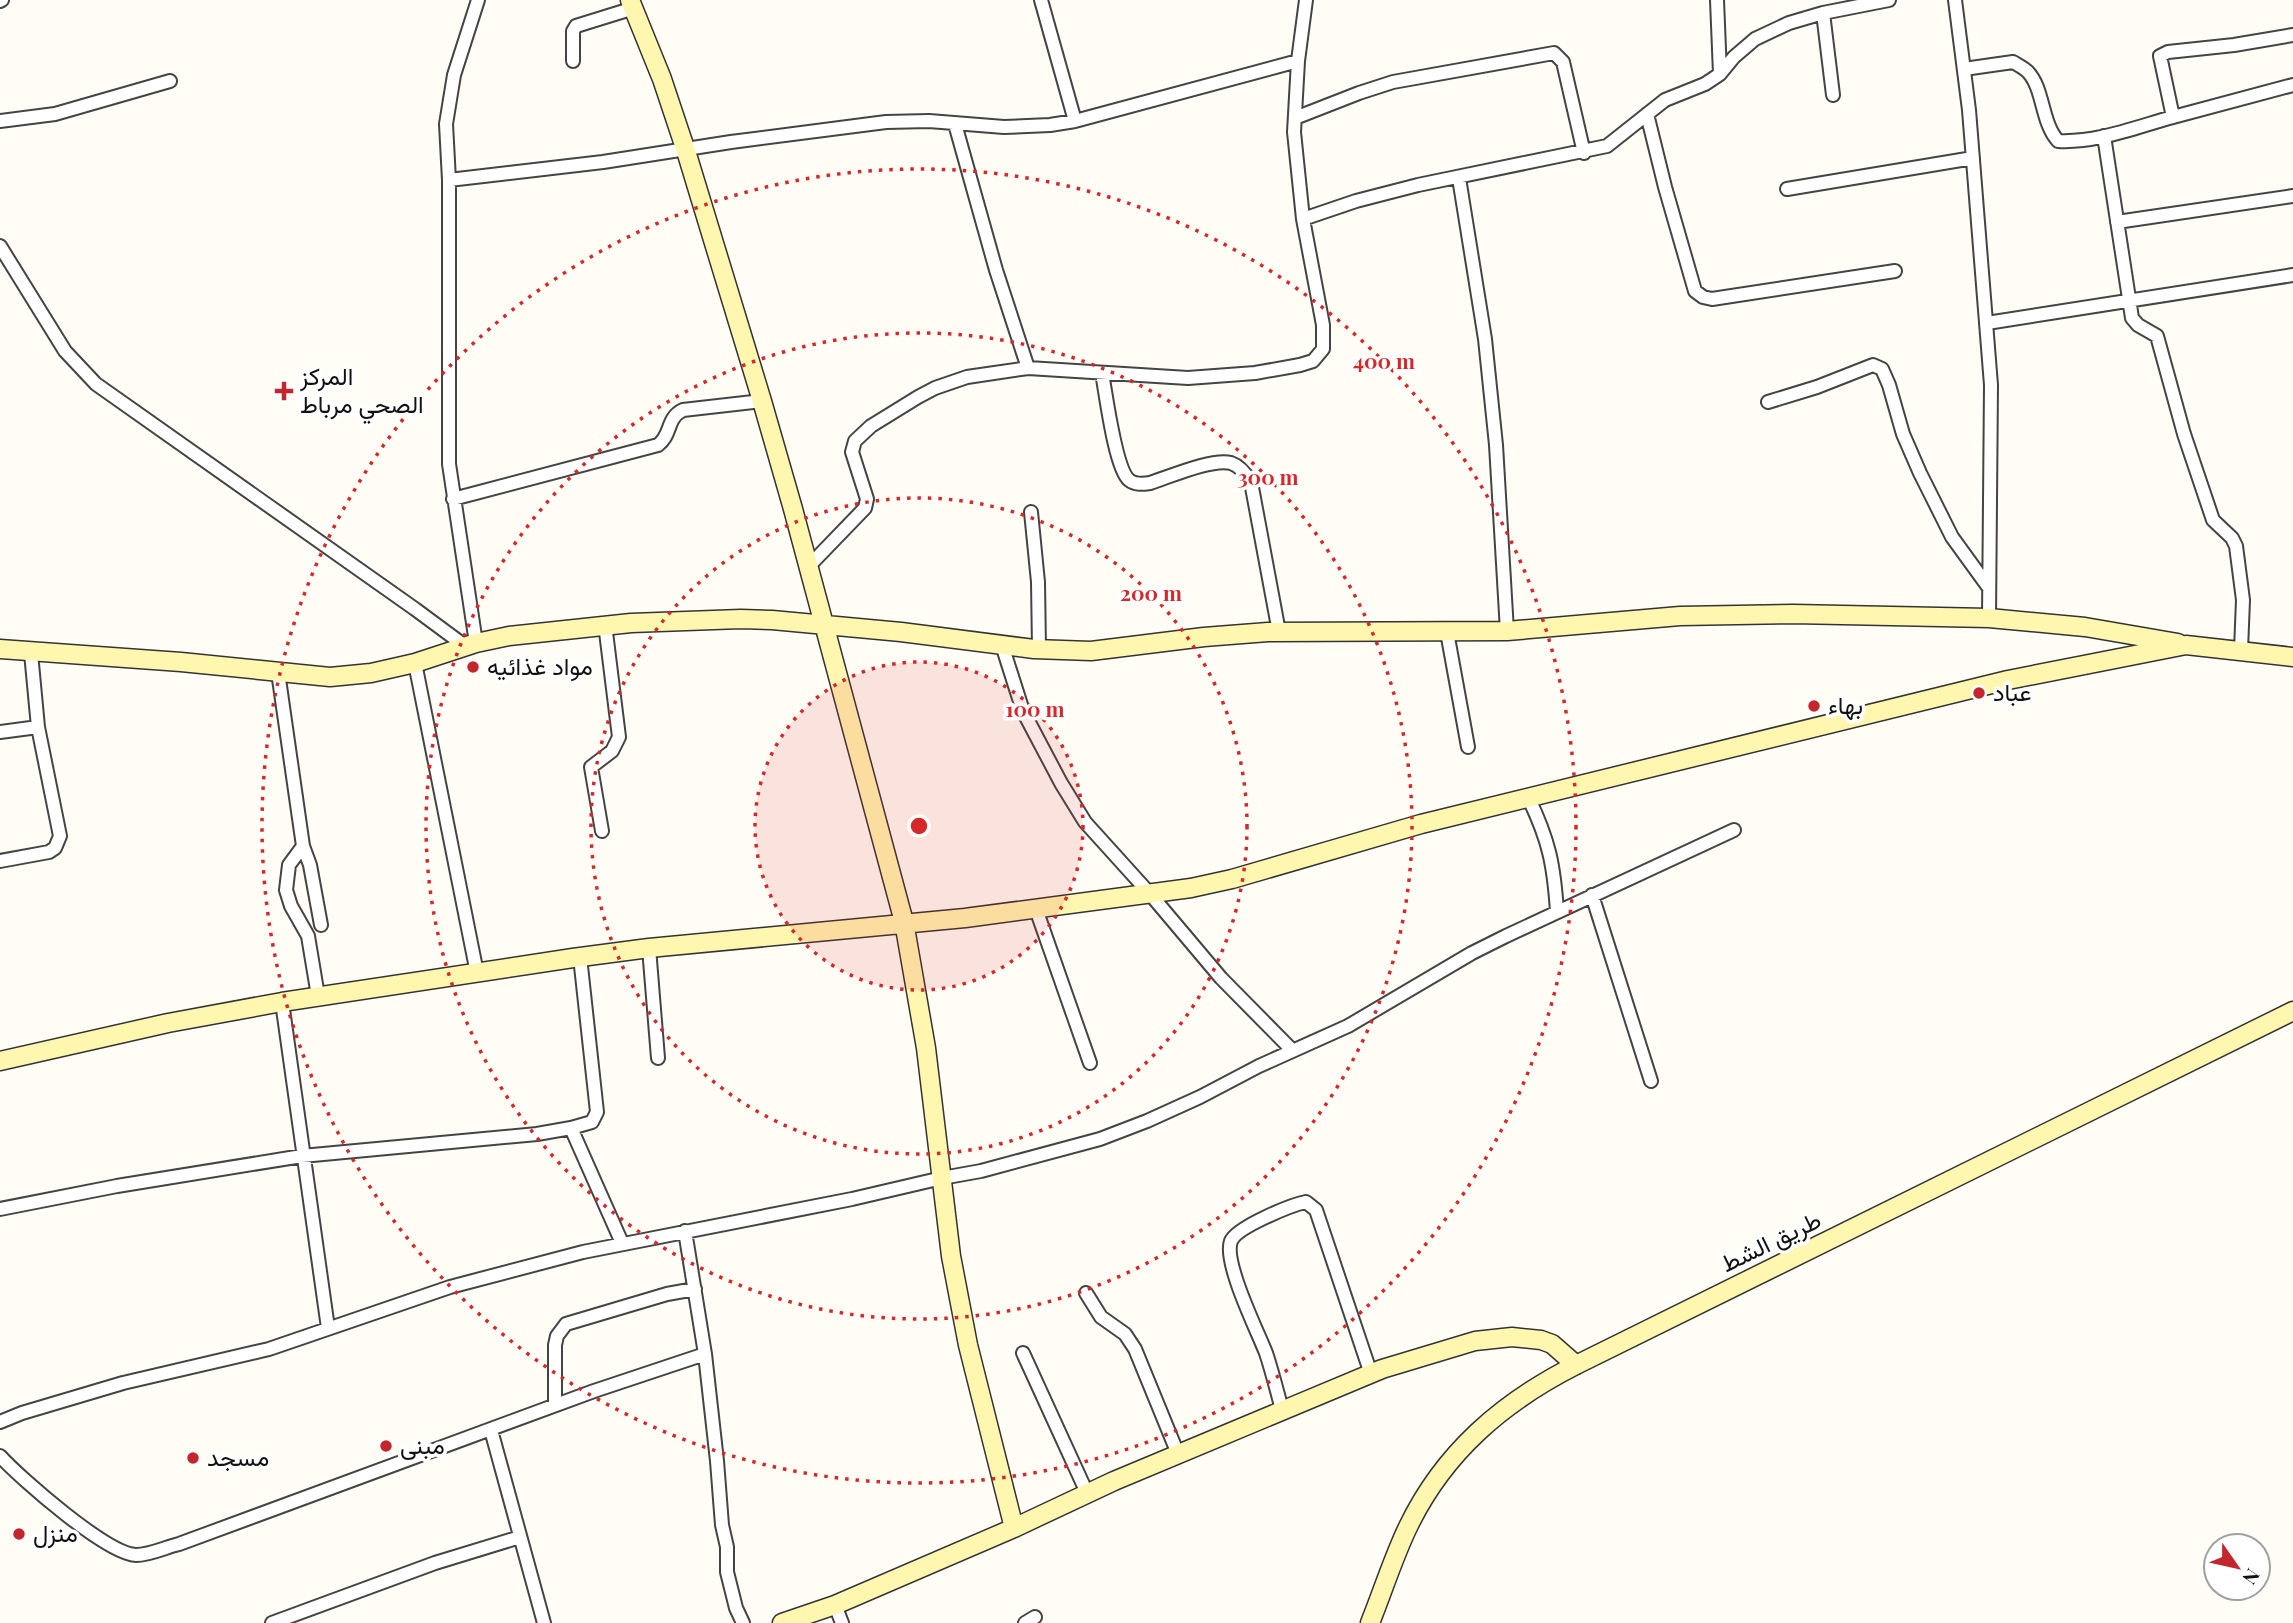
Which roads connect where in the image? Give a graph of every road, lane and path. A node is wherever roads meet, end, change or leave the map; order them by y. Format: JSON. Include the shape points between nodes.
{"nodes":[{"id":1,"x":478,"y":0,"type":"edge"},
{"id":2,"x":1041,"y":0,"type":"edge"},
{"id":3,"x":1306,"y":0,"type":"edge"},
{"id":4,"x":1717,"y":0,"type":"edge"},
{"id":5,"x":1889,"y":0,"type":"edge"},
{"id":6,"x":1955,"y":0,"type":"edge"},
{"id":7,"x":632,"y":4,"type":"edge"},
{"id":8,"x":1842,"y":4,"type":"edge"},
{"id":9,"x":1823,"y":13,"type":"junction"},
{"id":10,"x":2293,"y":35,"type":"edge"},
{"id":11,"x":573,"y":61,"type":"dead end"},
{"id":12,"x":1298,"y":61,"type":"junction"},
{"id":13,"x":1964,"y":69,"type":"junction"},
{"id":14,"x":1720,"y":74,"type":"junction"},
{"id":15,"x":170,"y":80,"type":"dead end"},
{"id":16,"x":2293,"y":85,"type":"edge"},
{"id":17,"x":1833,"y":95,"type":"dead end"},
{"id":18,"x":1647,"y":114,"type":"junction"},
{"id":19,"x":2174,"y":117,"type":"junction"},
{"id":20,"x":1295,"y":118,"type":"junction"},
{"id":21,"x":0,"y":121,"type":"edge"},
{"id":22,"x":1075,"y":121,"type":"junction"},
{"id":23,"x":955,"y":124,"type":"junction"},
{"id":24,"x":2104,"y":136,"type":"junction"},
{"id":25,"x":686,"y":150,"type":"junction"},
{"id":26,"x":1584,"y":153,"type":"junction"},
{"id":27,"x":1973,"y":158,"type":"junction"},
{"id":28,"x":1459,"y":178,"type":"junction"},
{"id":29,"x":449,"y":180,"type":"junction"},
{"id":30,"x":1787,"y":189,"type":"dead end"},
{"id":31,"x":2293,"y":196,"type":"edge"},
{"id":32,"x":1303,"y":219,"type":"junction"},
{"id":33,"x":2117,"y":222,"type":"junction"},
{"id":34,"x":0,"y":246,"type":"edge"},
{"id":35,"x":1895,"y":271,"type":"dead end"},
{"id":36,"x":2293,"y":275,"type":"edge"},
{"id":37,"x":2128,"y":299,"type":"junction"},
{"id":38,"x":1987,"y":323,"type":"junction"},
{"id":39,"x":1028,"y":369,"type":"junction"},
{"id":40,"x":1102,"y":373,"type":"junction"},
{"id":41,"x":762,"y":401,"type":"junction"},
{"id":42,"x":1768,"y":402,"type":"dead end"},
{"id":43,"x":453,"y":499,"type":"junction"},
{"id":44,"x":1031,"y":512,"type":"dead end"},
{"id":45,"x":809,"y":566,"type":"junction"},
{"id":46,"x":1989,"y":588,"type":"junction"},
{"id":47,"x":1989,"y":618,"type":"junction"},
{"id":48,"x":605,"y":624,"type":"junction"},
{"id":49,"x":824,"y":625,"type":"junction"},
{"id":50,"x":1507,"y":631,"type":"junction"},
{"id":51,"x":1279,"y":632,"type":"junction"},
{"id":52,"x":1447,"y":632,"type":"junction"},
{"id":53,"x":470,"y":644,"type":"junction"},
{"id":54,"x":1002,"y":645,"type":"junction"},
{"id":55,"x":2186,"y":645,"type":"junction"},
{"id":56,"x":0,"y":649,"type":"edge"},
{"id":57,"x":1039,"y":649,"type":"junction"},
{"id":58,"x":2241,"y":650,"type":"junction"},
{"id":59,"x":31,"y":653,"type":"junction"},
{"id":60,"x":2293,"y":657,"type":"edge"},
{"id":61,"x":415,"y":663,"type":"junction"},
{"id":62,"x":278,"y":672,"type":"junction"},
{"id":63,"x":38,"y":727,"type":"junction"},
{"id":64,"x":0,"y":732,"type":"edge"},
{"id":65,"x":1468,"y":747,"type":"dead end"},
{"id":66,"x":1528,"y":797,"type":"junction"},
{"id":67,"x":1734,"y":830,"type":"dead end"},
{"id":68,"x":602,"y":831,"type":"dead end"},
{"id":69,"x":303,"y":846,"type":"junction"},
{"id":70,"x":0,"y":861,"type":"edge"},
{"id":71,"x":1151,"y":895,"type":"junction"},
{"id":72,"x":1592,"y":895,"type":"junction"},
{"id":73,"x":1036,"y":909,"type":"junction"},
{"id":74,"x":1557,"y":912,"type":"junction"},
{"id":75,"x":904,"y":922,"type":"junction"},
{"id":76,"x":321,"y":925,"type":"dead end"},
{"id":77,"x":649,"y":948,"type":"junction"},
{"id":78,"x":580,"y":957,"type":"junction"},
{"id":79,"x":477,"y":973,"type":"junction"},
{"id":80,"x":318,"y":996,"type":"junction"},
{"id":81,"x":282,"y":1002,"type":"junction"},
{"id":82,"x":2293,"y":1011,"type":"edge"},
{"id":83,"x":1292,"y":1050,"type":"junction"},
{"id":84,"x":658,"y":1058,"type":"dead end"},
{"id":85,"x":0,"y":1060,"type":"edge"},
{"id":86,"x":1090,"y":1063,"type":"dead end"},
{"id":87,"x":1651,"y":1081,"type":"dead end"},
{"id":88,"x":571,"y":1128,"type":"junction"},
{"id":89,"x":302,"y":1156,"type":"junction"},
{"id":90,"x":942,"y":1178,"type":"junction"},
{"id":91,"x":0,"y":1209,"type":"edge"},
{"id":92,"x":685,"y":1231,"type":"junction"},
{"id":93,"x":622,"y":1243,"type":"junction"},
{"id":94,"x":695,"y":1289,"type":"junction"},
{"id":95,"x":1086,"y":1293,"type":"dead end"},
{"id":96,"x":328,"y":1328,"type":"junction"},
{"id":97,"x":1023,"y":1353,"type":"dead end"},
{"id":98,"x":705,"y":1354,"type":"junction"},
{"id":99,"x":1576,"y":1365,"type":"junction"},
{"id":100,"x":1371,"y":1374,"type":"junction"},
{"id":101,"x":555,"y":1405,"type":"junction"},
{"id":102,"x":1282,"y":1410,"type":"junction"},
{"id":103,"x":0,"y":1422,"type":"edge"},
{"id":104,"x":491,"y":1430,"type":"junction"},
{"id":105,"x":1178,"y":1454,"type":"junction"},
{"id":106,"x":0,"y":1456,"type":"edge"},
{"id":107,"x":1087,"y":1493,"type":"junction"},
{"id":108,"x":1014,"y":1528,"type":"junction"},
{"id":109,"x":520,"y":1537,"type":"junction"},
{"id":110,"x":835,"y":1605,"type":"junction"},
{"id":111,"x":304,"y":1618,"type":"edge"},
{"id":112,"x":272,"y":1623,"type":"edge"},
{"id":113,"x":544,"y":1623,"type":"edge"},
{"id":114,"x":743,"y":1623,"type":"edge"},
{"id":115,"x":782,"y":1623,"type":"edge"},
{"id":116,"x":842,"y":1623,"type":"edge"},
{"id":117,"x":1370,"y":1623,"type":"edge"}],
"edges":[{"from":1,"to":29,"type":"street","via":[[454,75],[446,124]]},
{"from":2,"to":22,"type":"street"},
{"from":3,"to":12,"type":"street"},
{"from":4,"to":14,"type":"street"},
{"from":5,"to":8,"type":"street"},
{"from":6,"to":13,"type":"street"},
{"from":7,"to":11,"type":"street","via":[[576,26]]},
{"from":7,"to":25,"type":"street"},
{"from":8,"to":9,"type":"street"},
{"from":9,"to":14,"type":"street","via":[[1755,39]]},
{"from":9,"to":17,"type":"street"},
{"from":10,"to":19,"type":"street","via":[[2168,52],[2160,57]]},
{"from":12,"to":20,"type":"street"},
{"from":12,"to":22,"type":"street"},
{"from":13,"to":24,"type":"street","via":[[2013,62],[2029,72],[2049,131],[2058,141]]},
{"from":13,"to":27,"type":"street"},
{"from":14,"to":18,"type":"street","via":[[1665,100]]},
{"from":15,"to":21,"type":"street","via":[[55,114]]},
{"from":16,"to":19,"type":"street"},
{"from":18,"to":26,"type":"street","via":[[1607,146]]},
{"from":18,"to":35,"type":"street","via":[[1695,291],[1703,297]]},
{"from":19,"to":24,"type":"street"},
{"from":20,"to":26,"type":"street","via":[[1393,82],[1554,53],[1563,62]]},
{"from":20,"to":32,"type":"street"},
{"from":22,"to":23,"type":"street","via":[[1004,127]]},
{"from":23,"to":25,"type":"street","via":[[887,122]]},
{"from":23,"to":39,"type":"street"},
{"from":24,"to":33,"type":"street"},
{"from":25,"to":29,"type":"street"},
{"from":25,"to":41,"type":"street"},
{"from":26,"to":28,"type":"street"},
{"from":27,"to":30,"type":"street"},
{"from":27,"to":38,"type":"street"},
{"from":28,"to":32,"type":"street","via":[[1356,201]]},
{"from":28,"to":50,"type":"street","via":[[1485,339]]},
{"from":29,"to":43,"type":"street","via":[[449,464]]},
{"from":31,"to":33,"type":"street"},
{"from":32,"to":40,"type":"street","via":[[1323,325],[1323,349],[1313,360],[1255,373],[1188,378]]},
{"from":33,"to":37,"type":"street"},
{"from":34,"to":53,"type":"street","via":[[43,320],[96,384]]},
{"from":36,"to":37,"type":"street"},
{"from":37,"to":38,"type":"street"},
{"from":37,"to":58,"type":"street","via":[[2132,318],[2157,337],[2213,520],[2236,546],[2243,600]]},
{"from":38,"to":46,"type":"street","via":[[1992,445]]},
{"from":39,"to":40,"type":"street"},
{"from":39,"to":45,"type":"street","via":[[967,377],[934,388],[863,432],[852,452],[867,499],[865,508]]},
{"from":40,"to":51,"type":"street","via":[[1119,463],[1128,480],[1140,485],[1214,463],[1230,463],[1244,471],[1251,482]]},
{"from":41,"to":43,"type":"street","via":[[683,410],[674,414],[668,435],[658,445]]},
{"from":41,"to":45,"type":"street"},
{"from":42,"to":46,"type":"street","via":[[1873,365],[1882,369],[1920,473],[1952,537]]},
{"from":43,"to":53,"type":"street"},
{"from":44,"to":57,"type":"street"},
{"from":45,"to":49,"type":"street"},
{"from":46,"to":47,"type":"street"},
{"from":47,"to":50,"type":"street","via":[[1718,615]]},
{"from":47,"to":55,"type":"street","via":[[2120,631]]},
{"from":48,"to":49,"type":"street","via":[[740,619]]},
{"from":48,"to":53,"type":"street"},
{"from":48,"to":68,"type":"street","via":[[619,737],[612,751],[591,767]]},
{"from":49,"to":54,"type":"street"},
{"from":49,"to":75,"type":"street"},
{"from":50,"to":52,"type":"street"},
{"from":51,"to":52,"type":"street"},
{"from":51,"to":57,"type":"street","via":[[1091,652]]},
{"from":52,"to":65,"type":"street"},
{"from":53,"to":61,"type":"street"},
{"from":54,"to":57,"type":"street"},
{"from":54,"to":71,"type":"street","via":[[1023,711],[1076,810]]},
{"from":55,"to":58,"type":"street"},
{"from":55,"to":66,"type":"street","via":[[2008,680]]},
{"from":56,"to":59,"type":"street"},
{"from":58,"to":60,"type":"street"},
{"from":59,"to":62,"type":"street"},
{"from":59,"to":63,"type":"street"},
{"from":61,"to":62,"type":"street","via":[[330,677]]},
{"from":61,"to":79,"type":"street"},
{"from":62,"to":69,"type":"street"},
{"from":63,"to":64,"type":"street"},
{"from":63,"to":70,"type":"street","via":[[59,841],[43,854]]},
{"from":66,"to":71,"type":"street","via":[[1232,879]]},
{"from":66,"to":74,"type":"street","via":[[1554,868]]},
{"from":67,"to":72,"type":"street"},
{"from":69,"to":76,"type":"street"},
{"from":69,"to":80,"type":"street","via":[[289,865],[286,890],[308,936]]},
{"from":71,"to":73,"type":"street"},
{"from":71,"to":83,"type":"street"},
{"from":72,"to":74,"type":"street"},
{"from":72,"to":87,"type":"street"},
{"from":73,"to":75,"type":"street"},
{"from":73,"to":86,"type":"street"},
{"from":74,"to":83,"type":"street","via":[[1472,953],[1348,1026]]},
{"from":75,"to":77,"type":"street"},
{"from":75,"to":90,"type":"street"},
{"from":77,"to":78,"type":"street"},
{"from":77,"to":84,"type":"street"},
{"from":78,"to":79,"type":"street"},
{"from":78,"to":88,"type":"street","via":[[597,1112],[592,1122]]},
{"from":79,"to":80,"type":"street"},
{"from":80,"to":81,"type":"street"},
{"from":81,"to":85,"type":"street"},
{"from":81,"to":89,"type":"street"},
{"from":82,"to":99,"type":"street","name":"طريق الشط"},
{"from":83,"to":90,"type":"street","via":[[1200,1097],[1100,1139]]},
{"from":88,"to":89,"type":"street"},
{"from":88,"to":93,"type":"street"},
{"from":89,"to":91,"type":"street"},
{"from":89,"to":96,"type":"street"},
{"from":90,"to":92,"type":"street"},
{"from":90,"to":108,"type":"street","via":[[968,1345]]},
{"from":92,"to":93,"type":"street"},
{"from":92,"to":94,"type":"street"},
{"from":93,"to":96,"type":"street","via":[[450,1287]]},
{"from":94,"to":98,"type":"street"},
{"from":94,"to":101,"type":"street","via":[[566,1324],[555,1345]]},
{"from":95,"to":105,"type":"street","via":[[1101,1317],[1135,1349]]},
{"from":96,"to":103,"type":"street","via":[[269,1349],[122,1383]]},
{"from":97,"to":107,"type":"street"},
{"from":98,"to":101,"type":"street"},
{"from":98,"to":114,"type":"street","via":[[727,1572]]},
{"from":99,"to":100,"type":"street","via":[[1552,1344],[1512,1336],[1475,1341]]},
{"from":99,"to":117,"type":"street","name":"طريق الشط","via":[[1502,1410],[1451,1461],[1408,1528]]},
{"from":100,"to":102,"type":"street"},
{"from":100,"to":102,"type":"street","via":[[1322,1224],[1314,1207],[1304,1202],[1241,1230],[1230,1244],[1230,1259]]},
{"from":101,"to":104,"type":"street"},
{"from":102,"to":105,"type":"street"},
{"from":104,"to":106,"type":"street","via":[[178,1544],[134,1555],[120,1551],[62,1511]]},
{"from":104,"to":109,"type":"street"},
{"from":105,"to":107,"type":"street"},
{"from":107,"to":108,"type":"street"},
{"from":108,"to":110,"type":"street"},
{"from":109,"to":111,"type":"street","via":[[435,1563]]},
{"from":109,"to":113,"type":"street"},
{"from":110,"to":115,"type":"street"},
{"from":110,"to":116,"type":"street"},
{"from":111,"to":112,"type":"street"}]}
